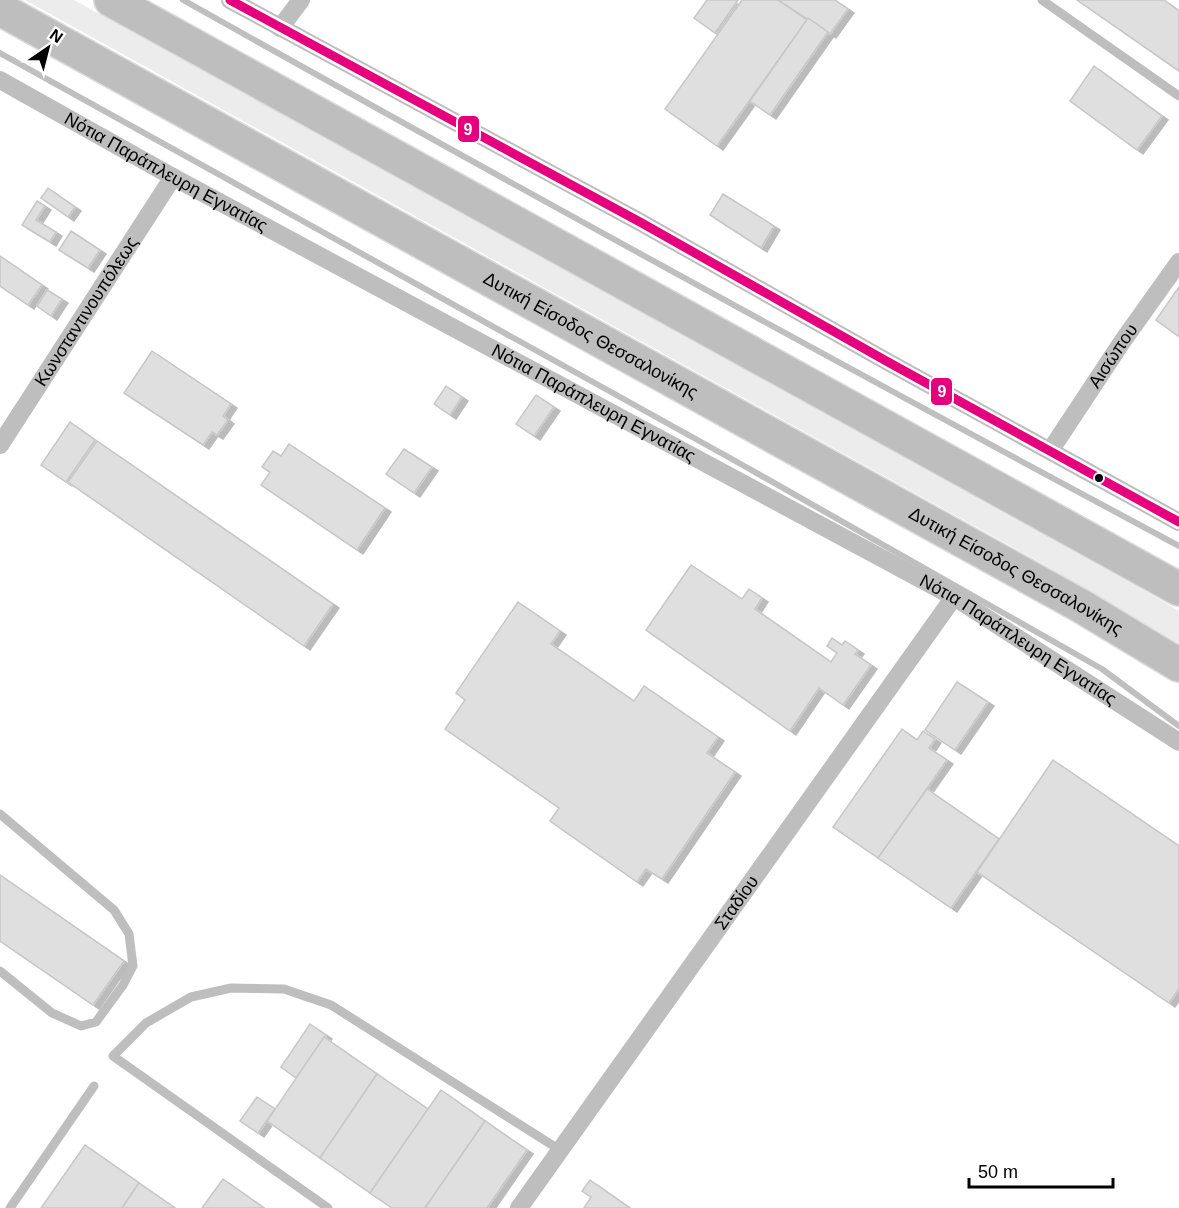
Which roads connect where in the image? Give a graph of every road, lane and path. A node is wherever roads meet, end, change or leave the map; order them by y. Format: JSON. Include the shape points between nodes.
{"nodes":[{"id":1,"x":111,"y":0,"type":"edge"},
{"id":2,"x":230,"y":0,"type":"edge"},
{"id":3,"x":301,"y":0,"type":"edge"},
{"id":4,"x":1042,"y":0,"type":"edge"},
{"id":5,"x":0,"y":9,"type":"edge"},
{"id":6,"x":280,"y":28,"type":"junction"},
{"id":7,"x":0,"y":80,"type":"edge"},
{"id":8,"x":1179,"y":96,"type":"edge"},
{"id":9,"x":173,"y":177,"type":"junction"},
{"id":10,"x":1179,"y":262,"type":"edge"},
{"id":11,"x":0,"y":445,"type":"edge"},
{"id":12,"x":1050,"y":450,"type":"junction"},
{"id":13,"x":1179,"y":522,"type":"edge"},
{"id":14,"x":1179,"y":589,"type":"edge"},
{"id":15,"x":954,"y":597,"type":"junction"},
{"id":16,"x":1179,"y":665,"type":"edge"},
{"id":17,"x":1179,"y":742,"type":"edge"},
{"id":18,"x":0,"y":814,"type":"edge"},
{"id":19,"x":0,"y":971,"type":"edge"},
{"id":20,"x":94,"y":1086,"type":"dead end"},
{"id":21,"x":560,"y":1150,"type":"junction"},
{"id":22,"x":10,"y":1208,"type":"edge"},
{"id":23,"x":328,"y":1208,"type":"edge"},
{"id":24,"x":519,"y":1208,"type":"edge"}],
"edges":[{"from":1,"to":14,"type":"highway"},
{"from":2,"to":6,"type":"street"},
{"from":3,"to":6,"type":"street"},
{"from":4,"to":8,"type":"lane"},
{"from":5,"to":16,"type":"highway","name":"Δυτική Είσοδος Θεσσαλονίκης","via":[[1081,606]]},
{"from":6,"to":12,"type":"street"},
{"from":7,"to":9,"type":"street","name":"Νότια Παράπλευρη Εγνατίας"},
{"from":9,"to":11,"type":"street","name":"Κωνσταντινουπόλεως"},
{"from":9,"to":15,"type":"street","name":"Νότια Παράπλευρη Εγνατίας"},
{"from":10,"to":12,"type":"street","name":"Αισώπου"},
{"from":12,"to":13,"type":"street"},
{"from":15,"to":17,"type":"street","name":"Νότια Παράπλευρη Εγνατίας"},
{"from":15,"to":21,"type":"street","name":"Σταδίου"},
{"from":18,"to":19,"type":"lane","via":[[114,910],[129,934],[133,966],[96,1022],[81,1026],[52,1013]]},
{"from":20,"to":22,"type":"lane"},
{"from":21,"to":23,"type":"lane","via":[[331,1005],[284,989],[231,988],[190,997],[146,1023],[113,1056]]},
{"from":21,"to":24,"type":"street","name":"Σταδίου"}]}
